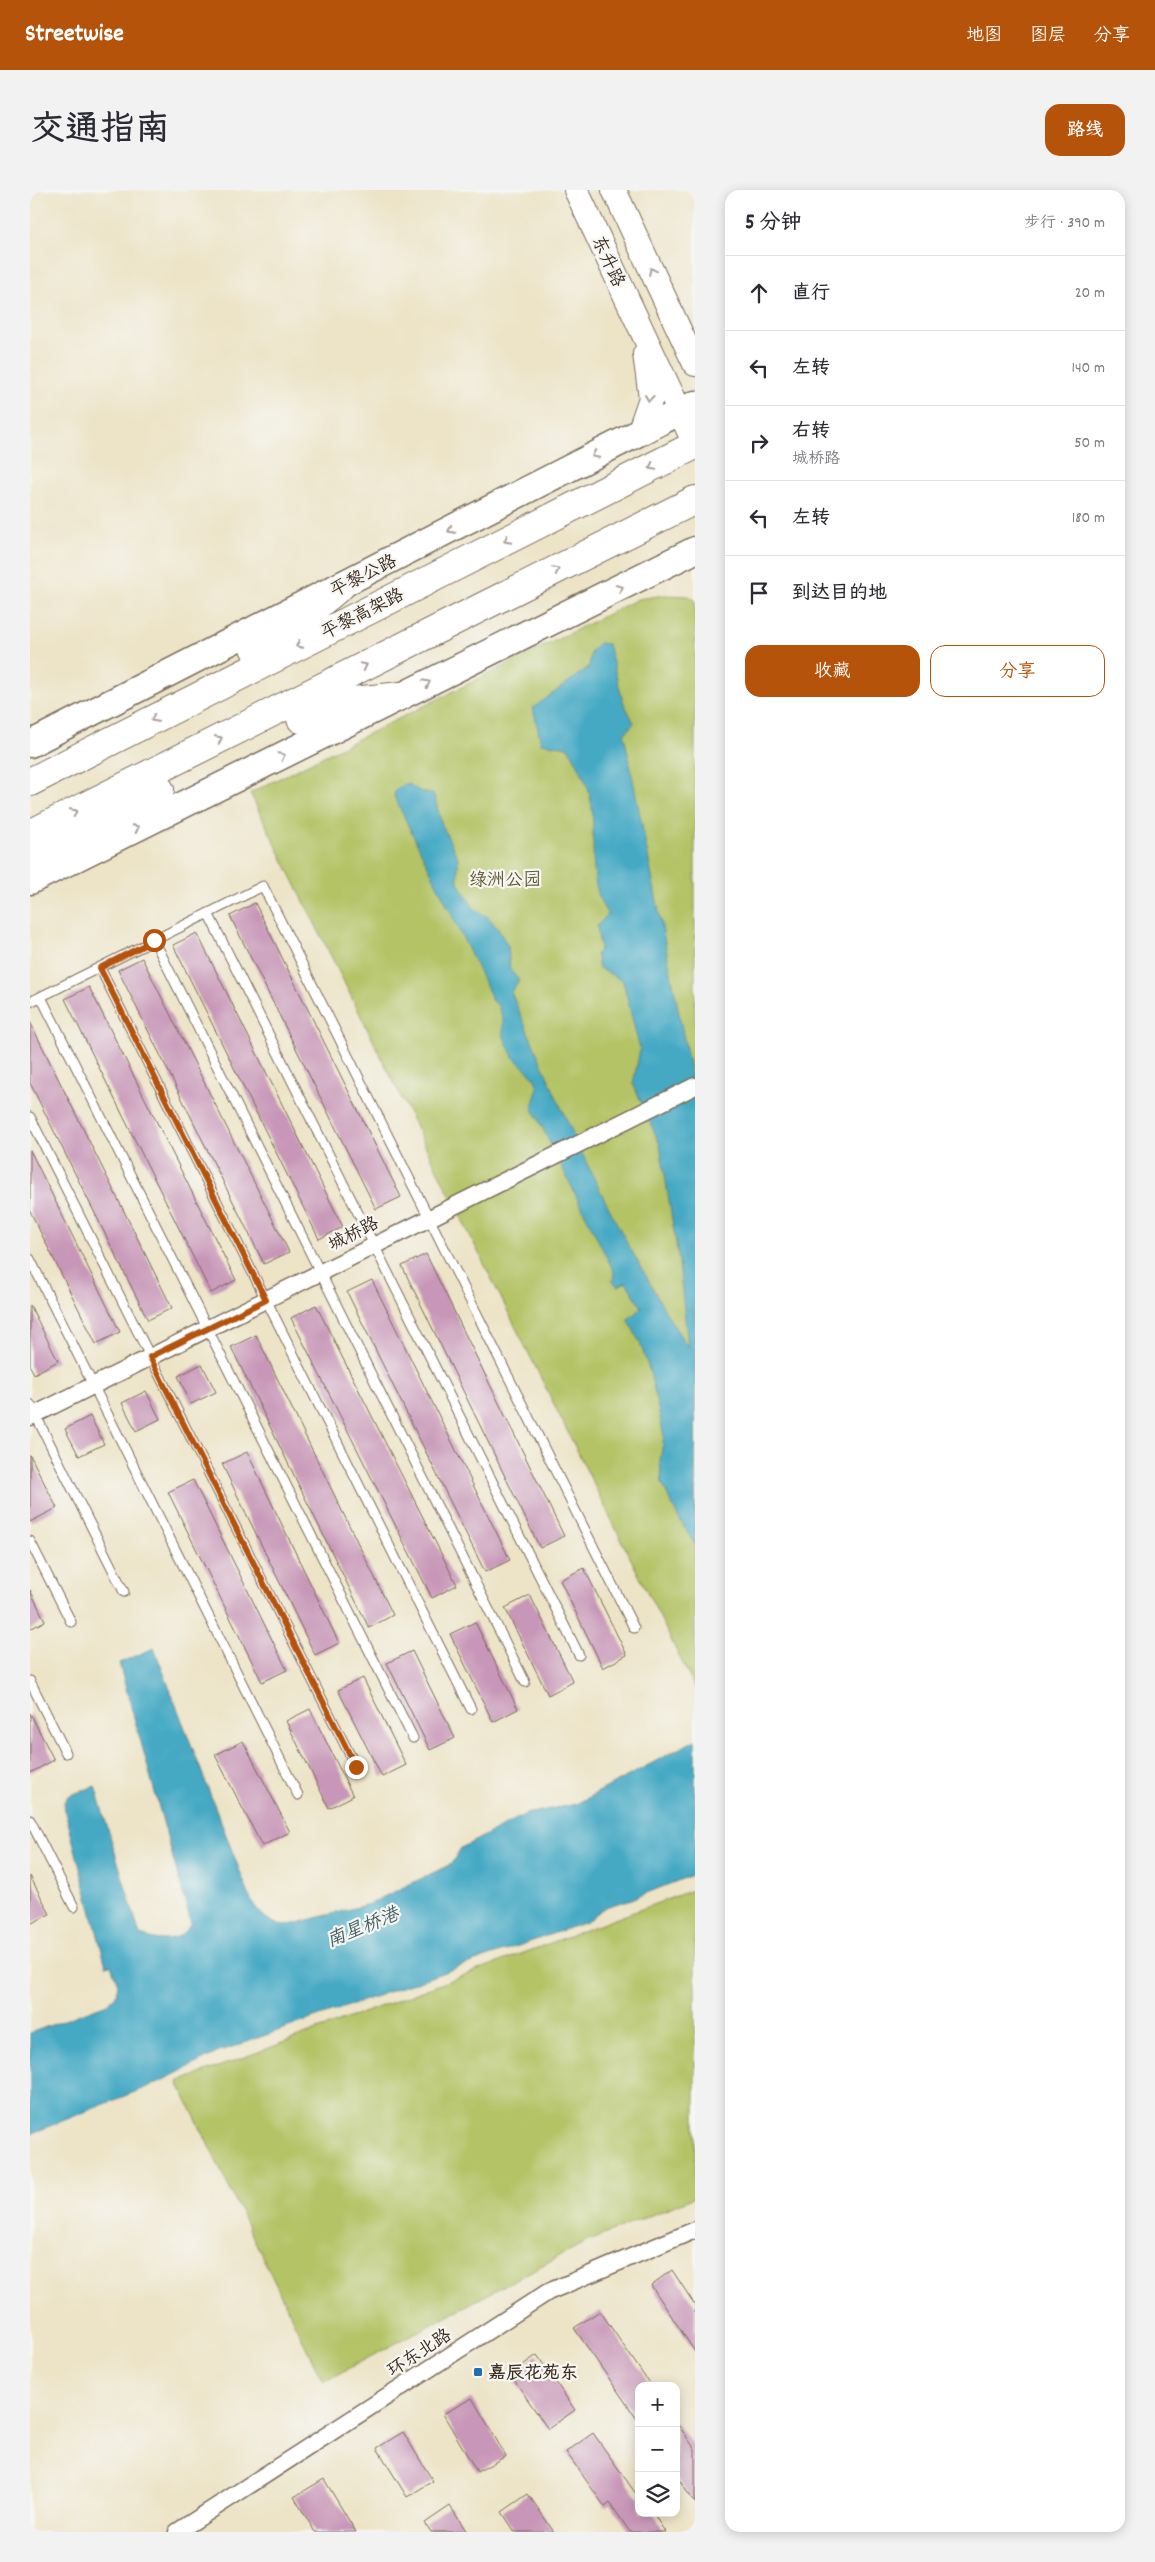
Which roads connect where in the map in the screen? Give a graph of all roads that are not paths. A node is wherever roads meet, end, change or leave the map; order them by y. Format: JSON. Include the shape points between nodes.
{"nodes":[{"id":1,"x":576,"y":190,"type":"edge"},
{"id":2,"x":614,"y":190,"type":"edge"},
{"id":3,"x":672,"y":315,"type":"junction"},
{"id":4,"x":643,"y":333,"type":"junction"},
{"id":5,"x":695,"y":335,"type":"edge"},
{"id":6,"x":695,"y":364,"type":"edge"},
{"id":7,"x":687,"y":408,"type":"edge"},
{"id":8,"x":639,"y":433,"type":"junction"},
{"id":9,"x":695,"y":444,"type":"edge"},
{"id":10,"x":695,"y":500,"type":"edge"},
{"id":11,"x":690,"y":556,"type":"edge"},
{"id":12,"x":341,"y":586,"type":"junction"},
{"id":13,"x":401,"y":696,"type":"junction"},
{"id":14,"x":30,"y":744,"type":"edge"},
{"id":15,"x":30,"y":762,"type":"edge"},
{"id":16,"x":30,"y":782,"type":"edge"},
{"id":17,"x":30,"y":834,"type":"edge"},
{"id":18,"x":30,"y":856,"type":"edge"},
{"id":19,"x":30,"y":881,"type":"edge"},
{"id":20,"x":208,"y":913,"type":"junction"},
{"id":21,"x":154,"y":940,"type":"junction"},
{"id":22,"x":100,"y":968,"type":"junction"},
{"id":23,"x":41,"y":996,"type":"junction"},
{"id":24,"x":30,"y":1002,"type":"edge"},
{"id":25,"x":695,"y":1086,"type":"edge"},
{"id":26,"x":30,"y":1116,"type":"edge"},
{"id":27,"x":429,"y":1218,"type":"junction"},
{"id":28,"x":374,"y":1245,"type":"junction"},
{"id":29,"x":30,"y":1259,"type":"edge"},
{"id":30,"x":320,"y":1272,"type":"junction"},
{"id":31,"x":266,"y":1300,"type":"junction"},
{"id":32,"x":207,"y":1329,"type":"junction"},
{"id":33,"x":150,"y":1357,"type":"junction"},
{"id":34,"x":93,"y":1386,"type":"junction"},
{"id":35,"x":32,"y":1412,"type":"edge"},
{"id":36,"x":30,"y":1541,"type":"edge"},
{"id":37,"x":124,"y":1592,"type":"dead end"},
{"id":38,"x":70,"y":1622,"type":"dead end"},
{"id":39,"x":634,"y":1628,"type":"dead end"},
{"id":40,"x":579,"y":1655,"type":"dead end"},
{"id":41,"x":30,"y":1681,"type":"edge"},
{"id":42,"x":526,"y":1682,"type":"dead end"},
{"id":43,"x":471,"y":1709,"type":"dead end"},
{"id":44,"x":413,"y":1738,"type":"dead end"},
{"id":45,"x":66,"y":1753,"type":"dead end"},
{"id":46,"x":356,"y":1767,"type":"dead end"},
{"id":47,"x":298,"y":1795,"type":"dead end"},
{"id":48,"x":30,"y":1820,"type":"edge"},
{"id":49,"x":74,"y":1907,"type":"dead end"},
{"id":50,"x":695,"y":2230,"type":"edge"},
{"id":51,"x":177,"y":2532,"type":"edge"}],
"edges":[{"from":1,"to":4,"type":"main road","name":"东升路"},
{"from":3,"to":2,"type":"main road","name":"东升路","one_way":true},
{"from":3,"to":5,"type":"main road"},
{"from":3,"to":6,"type":"main road","name":"东升路"},
{"from":4,"to":7,"type":"main road","name":"东升路"},
{"from":4,"to":8,"type":"main road","one_way":true,"via":[[651,398]]},
{"from":7,"to":8,"type":"main road","name":"平黎公路"},
{"from":7,"to":9,"type":"main road","name":"东升路"},
{"from":8,"to":12,"type":"main road","name":"平黎公路","one_way":true},
{"from":9,"to":16,"type":"highway","name":"平黎高架路","one_way":true},
{"from":17,"to":10,"type":"highway","one_way":true},
{"from":13,"to":11,"type":"main road","one_way":true},
{"from":12,"to":14,"type":"main road","name":"平黎公路"},
{"from":12,"to":15,"type":"highway","via":[[283,634]]},
{"from":13,"to":18,"type":"highway","via":[[334,703]]},
{"from":19,"to":13,"type":"main road","one_way":true},
{"from":20,"to":21,"type":"lane"},
{"from":20,"to":27,"type":"lane","via":[[263,886]]},
{"from":20,"to":28,"type":"lane"},
{"from":21,"to":22,"type":"lane"},
{"from":21,"to":30,"type":"lane"},
{"from":22,"to":23,"type":"lane"},
{"from":22,"to":31,"type":"lane"},
{"from":23,"to":24,"type":"lane"},
{"from":23,"to":32,"type":"lane"},
{"from":25,"to":27,"type":"street","name":"城桥路"},
{"from":26,"to":33,"type":"lane"},
{"from":27,"to":28,"type":"street","name":"城桥路"},
{"from":27,"to":39,"type":"lane"},
{"from":28,"to":30,"type":"street","name":"城桥路"},
{"from":28,"to":40,"type":"lane"},
{"from":29,"to":34,"type":"lane"},
{"from":30,"to":31,"type":"street","name":"城桥路"},
{"from":30,"to":42,"type":"lane"},
{"from":31,"to":32,"type":"street","name":"城桥路"},
{"from":31,"to":43,"type":"lane"},
{"from":32,"to":33,"type":"street","name":"城桥路"},
{"from":32,"to":44,"type":"lane"},
{"from":33,"to":34,"type":"street","name":"城桥路"},
{"from":33,"to":46,"type":"lane"},
{"from":34,"to":35,"type":"street","name":"城桥路"},
{"from":34,"to":47,"type":"lane"},
{"from":35,"to":37,"type":"lane"},
{"from":36,"to":38,"type":"lane"},
{"from":41,"to":45,"type":"lane"},
{"from":48,"to":49,"type":"lane"},
{"from":50,"to":51,"type":"street","name":"环东北路","via":[[548,2292]]}]}
